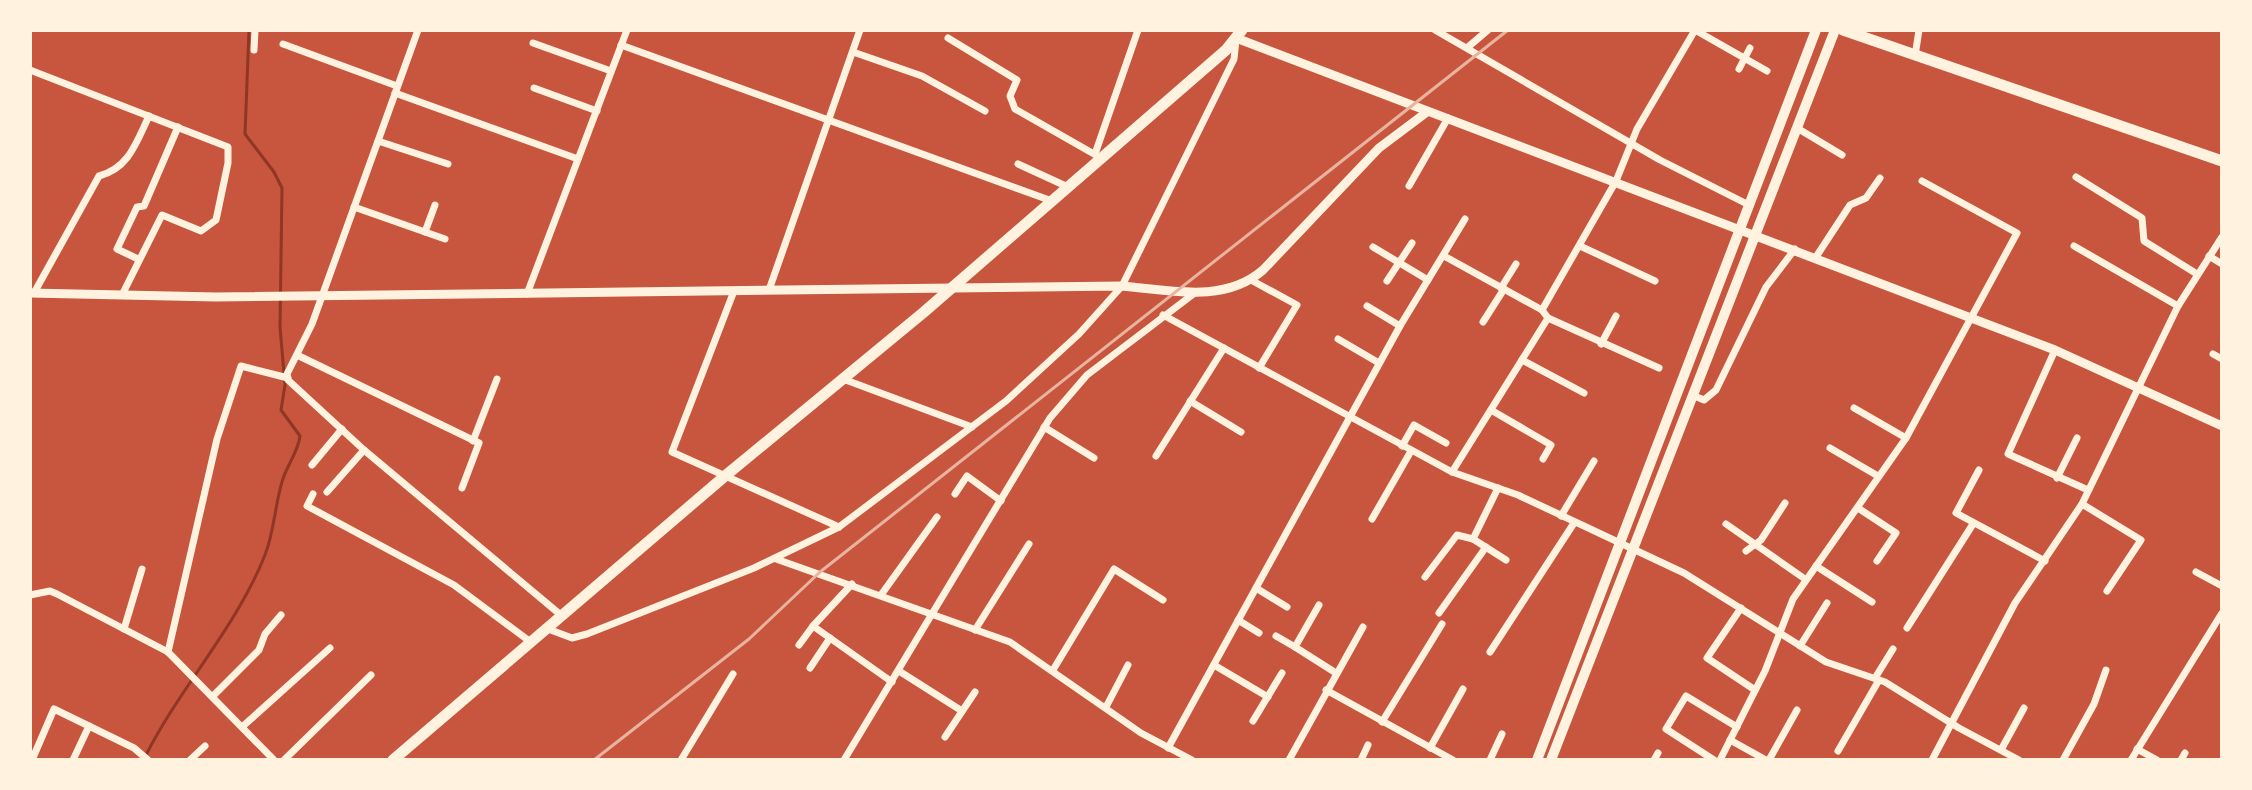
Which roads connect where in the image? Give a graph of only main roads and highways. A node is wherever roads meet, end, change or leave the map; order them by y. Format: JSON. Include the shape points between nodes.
{"nodes":[{"id":1,"x":1816,"y":30,"type":"edge"},
{"id":2,"x":1835,"y":30,"type":"edge"},
{"id":3,"x":1843,"y":30,"type":"edge"},
{"id":4,"x":1239,"y":34,"type":"edge"},
{"id":5,"x":2222,"y":161,"type":"edge"},
{"id":6,"x":393,"y":760,"type":"edge"},
{"id":7,"x":1537,"y":760,"type":"edge"},
{"id":8,"x":1551,"y":760,"type":"edge"}],
"edges":[{"from":1,"to":7,"type":"main road"},
{"from":2,"to":8,"type":"main road"},
{"from":3,"to":5,"type":"main road"},
{"from":4,"to":6,"type":"main road","via":[[1052,201]]}]}
